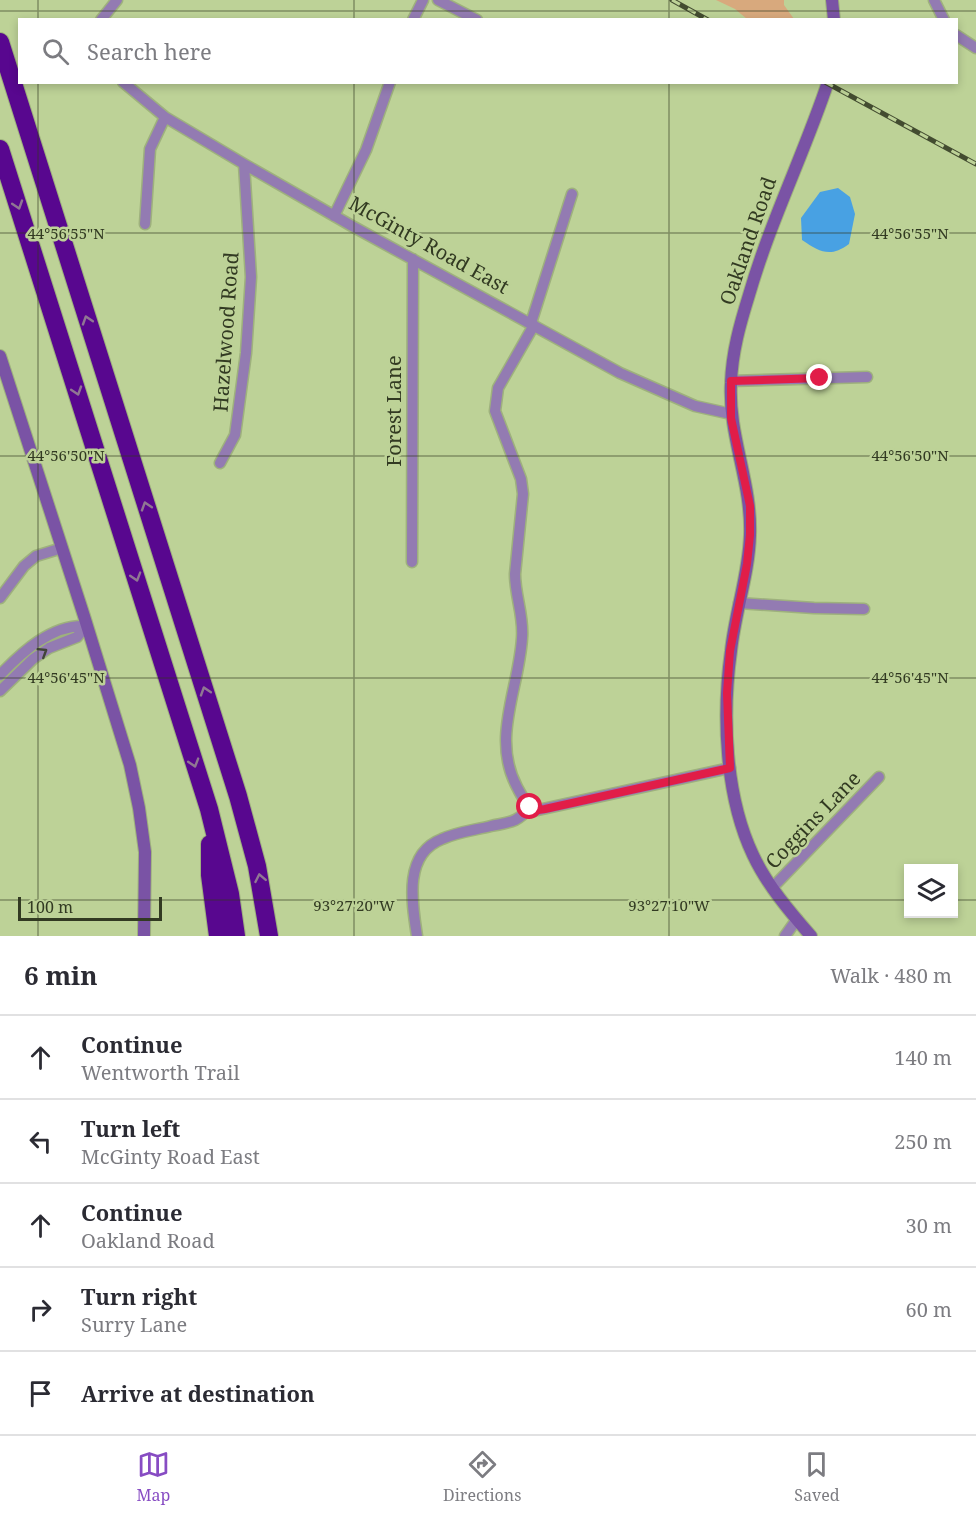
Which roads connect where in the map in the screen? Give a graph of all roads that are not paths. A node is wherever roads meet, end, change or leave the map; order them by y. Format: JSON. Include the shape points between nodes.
{"nodes":[{"id":1,"x":117,"y":0,"type":"edge"},
{"id":2,"x":423,"y":0,"type":"edge"},
{"id":3,"x":438,"y":0,"type":"edge"},
{"id":4,"x":832,"y":0,"type":"edge"},
{"id":5,"x":934,"y":0,"type":"edge"},
{"id":6,"x":103,"y":18,"type":"edge"},
{"id":7,"x":414,"y":18,"type":"edge"},
{"id":8,"x":473,"y":18,"type":"edge"},
{"id":9,"x":834,"y":18,"type":"edge"},
{"id":10,"x":943,"y":18,"type":"edge"},
{"id":11,"x":958,"y":36,"type":"edge"},
{"id":12,"x":0,"y":42,"type":"edge"},
{"id":13,"x":976,"y":48,"type":"edge"},
{"id":14,"x":125,"y":84,"type":"edge"},
{"id":15,"x":389,"y":84,"type":"edge"},
{"id":16,"x":827,"y":84,"type":"edge"},
{"id":17,"x":165,"y":117,"type":"junction"},
{"id":18,"x":0,"y":149,"type":"edge"},
{"id":19,"x":244,"y":164,"type":"junction"},
{"id":20,"x":572,"y":194,"type":"dead end"},
{"id":21,"x":334,"y":216,"type":"junction"},
{"id":22,"x":145,"y":224,"type":"dead end"},
{"id":23,"x":413,"y":260,"type":"junction"},
{"id":24,"x":532,"y":324,"type":"junction"},
{"id":25,"x":0,"y":356,"type":"edge"},
{"id":26,"x":867,"y":377,"type":"dead end"},
{"id":27,"x":731,"y":381,"type":"junction"},
{"id":28,"x":731,"y":416,"type":"junction"},
{"id":29,"x":220,"y":463,"type":"dead end"},
{"id":30,"x":62,"y":548,"type":"junction"},
{"id":31,"x":412,"y":562,"type":"dead end"},
{"id":32,"x":0,"y":598,"type":"edge"},
{"id":33,"x":739,"y":603,"type":"junction"},
{"id":34,"x":864,"y":609,"type":"dead end"},
{"id":35,"x":86,"y":626,"type":"junction"},
{"id":36,"x":0,"y":675,"type":"edge"},
{"id":37,"x":0,"y":692,"type":"edge"},
{"id":38,"x":730,"y":768,"type":"junction"},
{"id":39,"x":879,"y":777,"type":"dead end"},
{"id":40,"x":530,"y":807,"type":"junction"},
{"id":41,"x":209,"y":809,"type":"junction"},
{"id":42,"x":773,"y":887,"type":"junction"},
{"id":43,"x":266,"y":907,"type":"junction"},
{"id":44,"x":797,"y":919,"type":"junction"},
{"id":45,"x":144,"y":936,"type":"edge"},
{"id":46,"x":218,"y":936,"type":"edge"},
{"id":47,"x":236,"y":936,"type":"edge"},
{"id":48,"x":269,"y":936,"type":"edge"},
{"id":49,"x":279,"y":936,"type":"edge"},
{"id":50,"x":417,"y":936,"type":"edge"},
{"id":51,"x":785,"y":936,"type":"edge"},
{"id":52,"x":811,"y":936,"type":"edge"}],
"edges":[{"from":1,"to":6,"type":"street"},
{"from":2,"to":7,"type":"street"},
{"from":3,"to":8,"type":"street"},
{"from":4,"to":9,"type":"street"},
{"from":5,"to":10,"type":"street"},
{"from":11,"to":13,"type":"street"},
{"from":43,"to":12,"type":"highway","one_way":true,"via":[[234,785]]},
{"from":14,"to":17,"type":"street","name":"McGinty Road East"},
{"from":15,"to":21,"type":"street","via":[[366,150]]},
{"from":16,"to":27,"type":"street","name":"Oakland Road","via":[[756,272],[739,327]]},
{"from":17,"to":19,"type":"street","name":"McGinty Road East"},
{"from":17,"to":22,"type":"street","via":[[150,149]]},
{"from":18,"to":41,"type":"highway","one_way":true},
{"from":19,"to":21,"type":"street","name":"McGinty Road East"},
{"from":19,"to":29,"type":"street","name":"Hazelwood Road","via":[[251,277],[246,353],[235,435]]},
{"from":20,"to":24,"type":"street"},
{"from":21,"to":23,"type":"street","name":"McGinty Road East"},
{"from":23,"to":24,"type":"street","name":"McGinty Road East"},
{"from":23,"to":31,"type":"street","name":"Forest Lane"},
{"from":24,"to":28,"type":"street","name":"McGinty Road East","via":[[620,373],[695,406]]},
{"from":24,"to":40,"type":"street","via":[[495,399],[495,411],[523,494],[516,574],[522,638],[505,739],[514,782]]},
{"from":25,"to":30,"type":"street"},
{"from":26,"to":27,"type":"street"},
{"from":27,"to":28,"type":"street","name":"Oakland Road"},
{"from":28,"to":33,"type":"street","via":[[750,506],[750,535]]},
{"from":30,"to":32,"type":"street","via":[[36,556]]},
{"from":30,"to":35,"type":"street"},
{"from":33,"to":34,"type":"street"},
{"from":33,"to":38,"type":"street","via":[[727,693]]},
{"from":35,"to":36,"type":"street","via":[[74,625],[50,634],[23,651]]},
{"from":37,"to":35,"type":"street","one_way":true,"via":[[33,659],[77,637]]},
{"from":35,"to":45,"type":"street","via":[[121,733],[139,808],[145,852]]},
{"from":38,"to":40,"type":"street","via":[[545,809]]},
{"from":38,"to":42,"type":"street","via":[[743,831]]},
{"from":39,"to":42,"type":"street","name":"Coggins Lane"},
{"from":40,"to":50,"type":"street","via":[[520,819],[443,838],[428,846],[417,860],[413,879]]},
{"from":41,"to":46,"type":"highway","via":[[210,875]]},
{"from":41,"to":47,"type":"highway"},
{"from":42,"to":44,"type":"street"},
{"from":43,"to":48,"type":"highway"},
{"from":43,"to":49,"type":"highway"},
{"from":44,"to":51,"type":"street"},
{"from":44,"to":52,"type":"street"}]}
